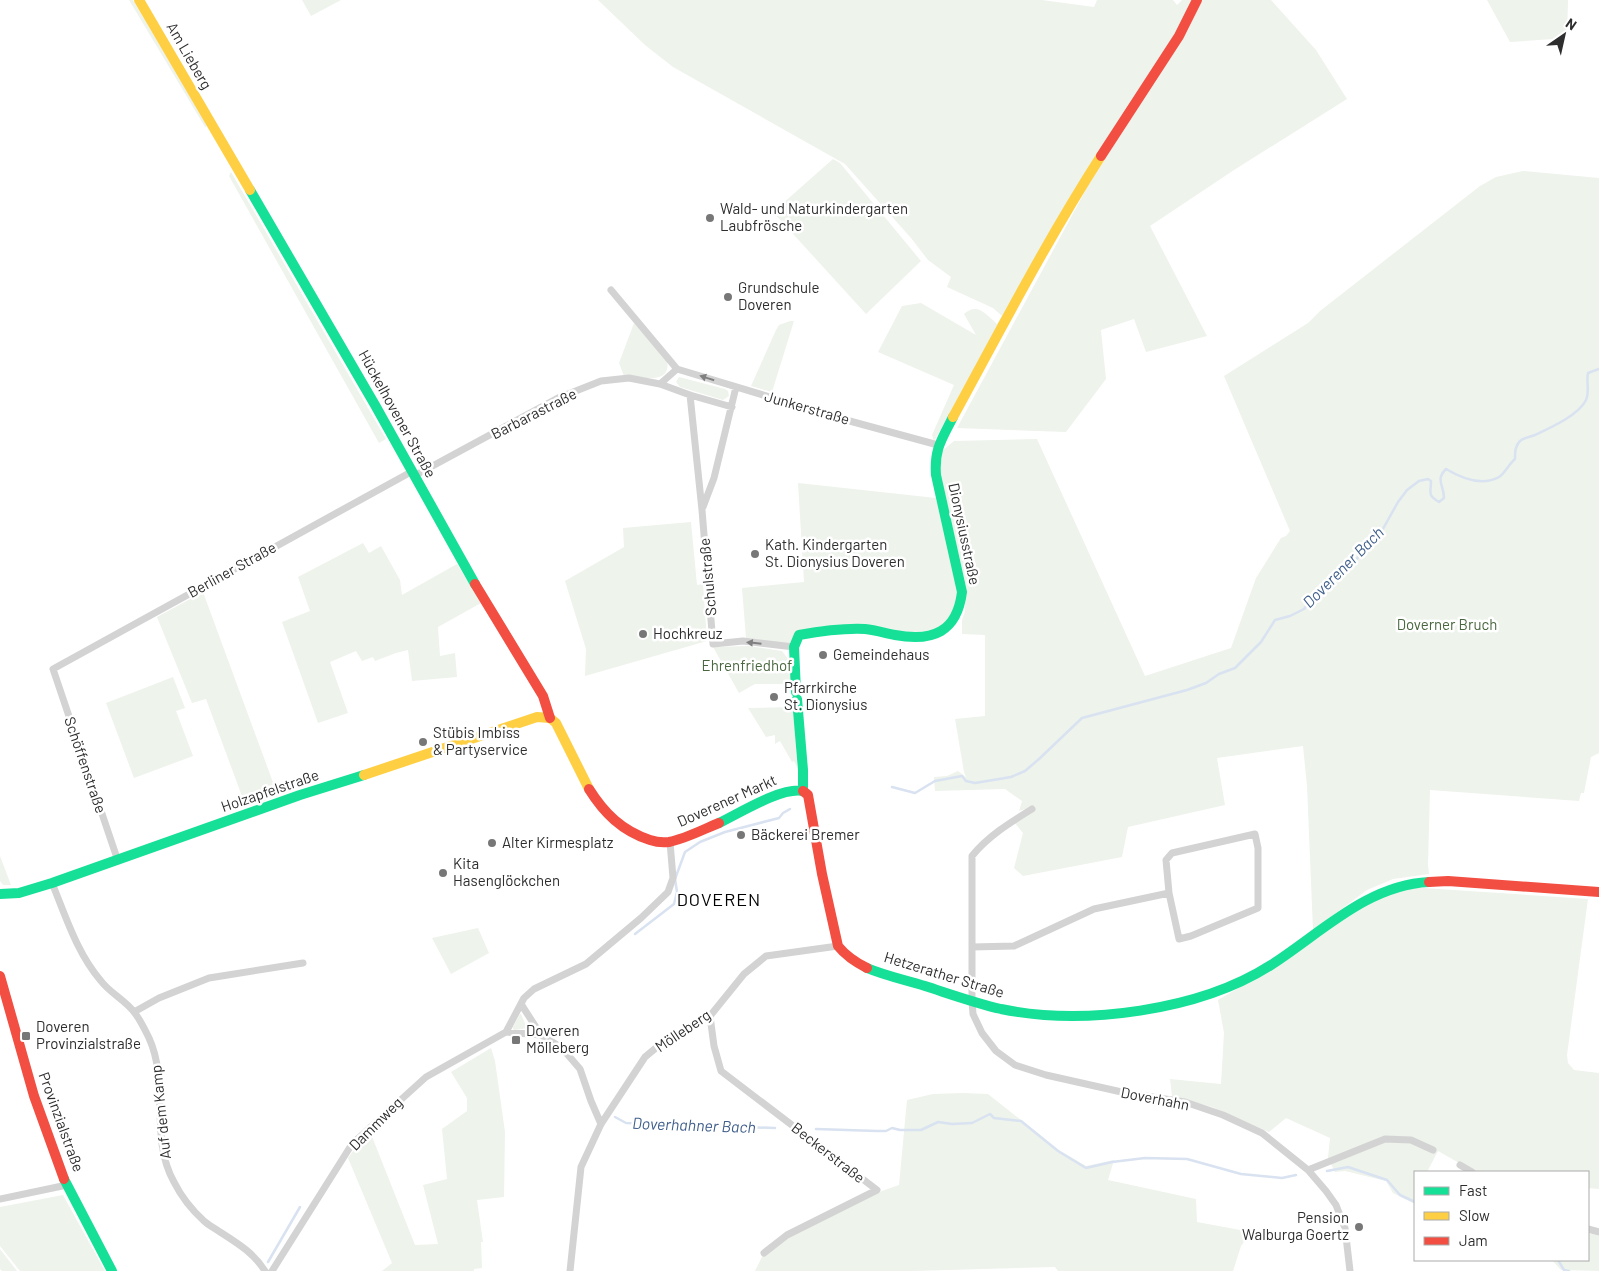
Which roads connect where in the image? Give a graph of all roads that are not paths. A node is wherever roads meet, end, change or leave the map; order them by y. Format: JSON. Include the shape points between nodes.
{"nodes":[{"id":1,"x":139,"y":0,"type":"edge"},
{"id":2,"x":1197,"y":0,"type":"edge"},
{"id":3,"x":213,"y":126,"type":"joint"},
{"id":4,"x":611,"y":290,"type":"dead end"},
{"id":5,"x":677,"y":369,"type":"junction"},
{"id":6,"x":660,"y":384,"type":"junction"},
{"id":7,"x":736,"y":387,"type":"junction"},
{"id":8,"x":690,"y":395,"type":"junction"},
{"id":9,"x":732,"y":407,"type":"junction"},
{"id":10,"x":938,"y":445,"type":"junction"},
{"id":11,"x":413,"y":474,"type":"junction"},
{"id":12,"x":702,"y":510,"type":"junction"},
{"id":13,"x":794,"y":647,"type":"junction"},
{"id":14,"x":53,"y":669,"type":"joint"},
{"id":15,"x":550,"y":718,"type":"junction"},
{"id":16,"x":803,"y":791,"type":"junction"},
{"id":17,"x":1032,"y":808,"type":"dead end"},
{"id":18,"x":670,"y":842,"type":"junction"},
{"id":19,"x":118,"y":861,"type":"junction"},
{"id":20,"x":52,"y":883,"type":"junction"},
{"id":21,"x":1599,"y":892,"type":"edge"},
{"id":22,"x":1169,"y":893,"type":"junction"},
{"id":23,"x":0,"y":894,"type":"edge"},
{"id":24,"x":838,"y":946,"type":"junction"},
{"id":25,"x":972,"y":947,"type":"junction"},
{"id":26,"x":302,"y":963,"type":"dead end"},
{"id":27,"x":0,"y":976,"type":"edge"},
{"id":28,"x":972,"y":1001,"type":"junction"},
{"id":29,"x":521,"y":1004,"type":"junction"},
{"id":30,"x":134,"y":1012,"type":"junction"},
{"id":31,"x":710,"y":1016,"type":"junction"},
{"id":32,"x":506,"y":1032,"type":"junction"},
{"id":33,"x":541,"y":1035,"type":"junction"},
{"id":34,"x":601,"y":1124,"type":"junction"},
{"id":35,"x":1433,"y":1150,"type":"dead end"},
{"id":36,"x":1460,"y":1165,"type":"dead end"},
{"id":37,"x":1308,"y":1170,"type":"junction"},
{"id":38,"x":1470,"y":1171,"type":"edge"},
{"id":39,"x":68,"y":1185,"type":"junction"},
{"id":40,"x":0,"y":1200,"type":"edge"},
{"id":41,"x":764,"y":1253,"type":"dead end"},
{"id":42,"x":112,"y":1271,"type":"edge"},
{"id":43,"x":264,"y":1271,"type":"edge"},
{"id":44,"x":272,"y":1271,"type":"edge"},
{"id":45,"x":570,"y":1271,"type":"edge"},
{"id":46,"x":1350,"y":1271,"type":"edge"}],
"edges":[{"from":1,"to":3,"type":"street","name":"Am Lieberg"},
{"from":2,"to":10,"type":"street","name":"Dionysiusstraße","via":[[1179,36],[1083,184]]},
{"from":3,"to":11,"type":"street","name":"Hückelhovener Straße"},
{"from":4,"to":5,"type":"street"},
{"from":5,"to":6,"type":"street"},
{"from":7,"to":5,"type":"street","name":"Junkerstraße","one_way":true},
{"from":6,"to":8,"type":"street","name":"Barbarastraße"},
{"from":6,"to":11,"type":"street","name":"Barbarastraße","via":[[629,378],[601,381],[558,398]]},
{"from":7,"to":9,"type":"street","name":"Schulstraße"},
{"from":7,"to":10,"type":"street","name":"Junkerstraße"},
{"from":8,"to":9,"type":"street","name":"Barbarastraße"},
{"from":8,"to":12,"type":"street","name":"Schulstraße"},
{"from":9,"to":12,"type":"street","name":"Schulstraße","via":[[714,478]]},
{"from":10,"to":13,"type":"street","name":"Dionysiusstraße","via":[[936,475],[962,592],[956,619],[942,631],[922,636],[865,629],[821,631],[799,635]]},
{"from":11,"to":14,"type":"street","name":"Berliner Straße"},
{"from":11,"to":15,"type":"street","name":"Hückelhovener Straße","via":[[473,582],[543,696]]},
{"from":13,"to":12,"type":"street","name":"Schulstraße","one_way":true,"via":[[742,641],[713,644]]},
{"from":13,"to":16,"type":"street"},
{"from":14,"to":19,"type":"street","name":"Schöffenstraße"},
{"from":15,"to":18,"type":"street","name":"Hückelhovener Straße","via":[[605,811],[628,832],[655,842]]},
{"from":15,"to":19,"type":"street","name":"Holzapfelstraße","via":[[537,716],[300,795]]},
{"from":16,"to":18,"type":"street","name":"Doverener Markt","via":[[782,792],[719,823]]},
{"from":16,"to":24,"type":"street","via":[[808,795]]},
{"from":17,"to":25,"type":"street","name":"Doverhahn","via":[[1005,826],[972,856]]},
{"from":18,"to":29,"type":"street","name":"Doverener Markt","via":[[673,878],[668,892],[586,964],[534,989]]},
{"from":19,"to":20,"type":"street","name":"Holzapfelstraße"},
{"from":20,"to":23,"type":"street","name":"Holzapfelstraße","via":[[19,893]]},
{"from":20,"to":30,"type":"street","name":"Auf dem Kamp","via":[[78,945],[93,971]]},
{"from":21,"to":28,"type":"street","name":"Hetzerather Straße","via":[[1448,881],[1401,884],[1376,894],[1258,972],[1189,1000],[1151,1009],[1077,1016],[1004,1009]]},
{"from":22,"to":22,"type":"street","via":[[1179,939],[1258,908],[1255,834],[1172,853],[1166,860]]},
{"from":22,"to":25,"type":"street","via":[[1094,909],[1014,946]]},
{"from":24,"to":28,"type":"street","name":"Hetzerather Straße","via":[[853,961]]},
{"from":24,"to":31,"type":"street","name":"Mölleberg","via":[[766,956],[744,974]]},
{"from":25,"to":28,"type":"street","name":"Doverhahn"},
{"from":26,"to":30,"type":"street","via":[[209,978]]},
{"from":27,"to":39,"type":"street","name":"Provinzialstraße","via":[[48,1136]]},
{"from":28,"to":37,"type":"street","name":"Doverhahn","via":[[973,1014],[982,1033],[996,1051],[1015,1065],[1126,1093],[1185,1102],[1262,1133]]},
{"from":29,"to":32,"type":"street"},
{"from":29,"to":33,"type":"street"},
{"from":30,"to":43,"type":"street","name":"Auf dem Kamp","via":[[157,1060],[161,1136],[166,1164],[174,1182],[204,1221],[246,1249]]},
{"from":31,"to":34,"type":"street","name":"Mölleberg","via":[[645,1057]]},
{"from":31,"to":41,"type":"street","name":"Beckerstraße","via":[[721,1071],[877,1190],[787,1235]]},
{"from":32,"to":33,"type":"street"},
{"from":32,"to":44,"type":"street","name":"Dammweg","via":[[426,1078],[352,1144]]},
{"from":33,"to":34,"type":"street","via":[[562,1048],[580,1069]]},
{"from":34,"to":45,"type":"street","name":"Mölleberg","via":[[581,1167]]},
{"from":35,"to":37,"type":"street","via":[[1411,1140],[1385,1139]]},
{"from":36,"to":38,"type":"street"},
{"from":37,"to":46,"type":"street","name":"Doverhahn","via":[[1326,1191],[1341,1217]]},
{"from":39,"to":40,"type":"street"},
{"from":39,"to":42,"type":"street","name":"Provinzialstraße"}]}
